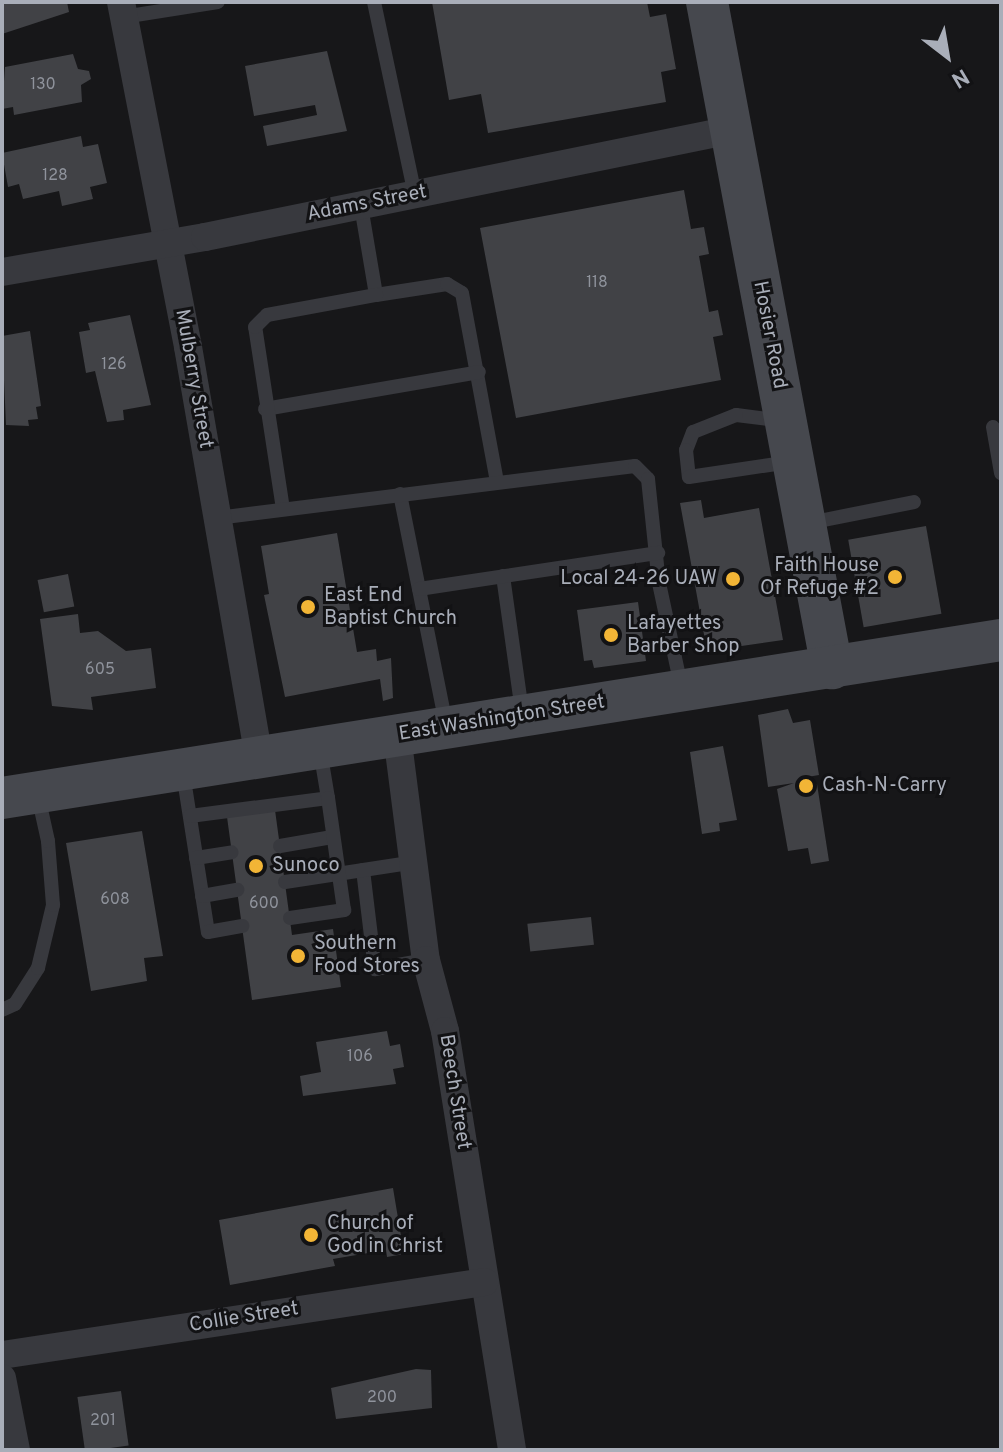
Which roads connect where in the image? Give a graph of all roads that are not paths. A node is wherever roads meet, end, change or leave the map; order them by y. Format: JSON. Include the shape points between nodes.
{"nodes":[{"id":1,"x":218,"y":2,"type":"edge"},
{"id":2,"x":374,"y":2,"type":"edge"},
{"id":3,"x":707,"y":2,"type":"edge"},
{"id":4,"x":122,"y":9,"type":"edge"},
{"id":5,"x":731,"y":130,"type":"junction"},
{"id":6,"x":415,"y":195,"type":"junction"},
{"id":7,"x":361,"y":206,"type":"junction"},
{"id":8,"x":168,"y":243,"type":"junction"},
{"id":9,"x":2,"y":272,"type":"edge"},
{"id":10,"x":376,"y":295,"type":"junction"},
{"id":11,"x":479,"y":372,"type":"junction"},
{"id":12,"x":265,"y":409,"type":"junction"},
{"id":13,"x":785,"y":421,"type":"junction"},
{"id":14,"x":993,"y":427,"type":"dead end"},
{"id":15,"x":793,"y":462,"type":"junction"},
{"id":16,"x":1001,"y":473,"type":"edge"},
{"id":17,"x":497,"y":481,"type":"junction"},
{"id":18,"x":400,"y":494,"type":"junction"},
{"id":19,"x":914,"y":502,"type":"dead end"},
{"id":20,"x":283,"y":509,"type":"junction"},
{"id":21,"x":217,"y":518,"type":"junction"},
{"id":22,"x":805,"y":524,"type":"junction"},
{"id":23,"x":658,"y":553,"type":"junction"},
{"id":24,"x":503,"y":576,"type":"junction"},
{"id":25,"x":419,"y":589,"type":"junction"},
{"id":26,"x":1001,"y":640,"type":"edge"},
{"id":27,"x":832,"y":668,"type":"junction"},
{"id":28,"x":682,"y":691,"type":"junction"},
{"id":29,"x":523,"y":716,"type":"junction"},
{"id":30,"x":447,"y":727,"type":"junction"},
{"id":31,"x":397,"y":735,"type":"junction"},
{"id":32,"x":320,"y":747,"type":"junction"},
{"id":33,"x":259,"y":757,"type":"junction"},
{"id":34,"x":182,"y":769,"type":"junction"},
{"id":35,"x":20,"y":795,"type":"edge"},
{"id":36,"x":328,"y":798,"type":"junction"},
{"id":37,"x":190,"y":816,"type":"junction"},
{"id":38,"x":332,"y":837,"type":"junction"},
{"id":39,"x":280,"y":846,"type":"dead end"},
{"id":40,"x":232,"y":852,"type":"dead end"},
{"id":41,"x":196,"y":858,"type":"junction"},
{"id":42,"x":415,"y":862,"type":"junction"},
{"id":43,"x":363,"y":870,"type":"junction"},
{"id":44,"x":338,"y":875,"type":"junction"},
{"id":45,"x":285,"y":882,"type":"dead end"},
{"id":46,"x":237,"y":890,"type":"dead end"},
{"id":47,"x":202,"y":896,"type":"junction"},
{"id":48,"x":290,"y":918,"type":"dead end"},
{"id":49,"x":242,"y":926,"type":"dead end"},
{"id":50,"x":426,"y":960,"type":"junction"},
{"id":51,"x":2,"y":1010,"type":"edge"},
{"id":52,"x":485,"y":1282,"type":"junction"},
{"id":53,"x":2,"y":1355,"type":"edge"},
{"id":54,"x":2,"y":1378,"type":"edge"},
{"id":55,"x":16,"y":1450,"type":"edge"},
{"id":56,"x":512,"y":1450,"type":"edge"}],
"edges":[{"from":1,"to":4,"type":"lane"},
{"from":2,"to":6,"type":"lane"},
{"from":3,"to":5,"type":"main road","name":"Hosier Road"},
{"from":4,"to":8,"type":"street","name":"Mulberry Street"},
{"from":5,"to":6,"type":"street","name":"Adams Street"},
{"from":5,"to":13,"type":"main road","name":"Hosier Road"},
{"from":6,"to":7,"type":"street","name":"Adams Street"},
{"from":7,"to":8,"type":"street","name":"Adams Street"},
{"from":7,"to":10,"type":"lane"},
{"from":8,"to":9,"type":"street","name":"Adams Street"},
{"from":8,"to":21,"type":"street","name":"Mulberry Street"},
{"from":10,"to":11,"type":"lane","via":[[456,287],[469,308]]},
{"from":10,"to":12,"type":"lane","via":[[259,320],[253,338]]},
{"from":11,"to":12,"type":"lane"},
{"from":11,"to":17,"type":"lane"},
{"from":12,"to":20,"type":"lane"},
{"from":13,"to":15,"type":"main road","name":"Hosier Road"},
{"from":13,"to":15,"type":"lane","via":[[736,415],[693,432],[686,450],[689,477]]},
{"from":14,"to":16,"type":"lane"},
{"from":15,"to":22,"type":"main road","name":"Hosier Road"},
{"from":17,"to":18,"type":"lane"},
{"from":17,"to":23,"type":"lane","via":[[635,466],[648,479]]},
{"from":18,"to":20,"type":"lane"},
{"from":18,"to":25,"type":"lane"},
{"from":19,"to":22,"type":"lane"},
{"from":20,"to":21,"type":"lane"},
{"from":21,"to":33,"type":"street","name":"Mulberry Street"},
{"from":22,"to":27,"type":"main road","name":"Hosier Road"},
{"from":23,"to":24,"type":"lane"},
{"from":23,"to":28,"type":"lane","via":[[659,583]]},
{"from":24,"to":25,"type":"lane"},
{"from":24,"to":29,"type":"lane"},
{"from":25,"to":30,"type":"lane"},
{"from":26,"to":27,"type":"main road","name":"East Washington Street"},
{"from":27,"to":28,"type":"main road","name":"East Washington Street"},
{"from":28,"to":29,"type":"main road","name":"East Washington Street"},
{"from":29,"to":30,"type":"main road","name":"East Washington Street"},
{"from":30,"to":31,"type":"main road","name":"East Washington Street"},
{"from":31,"to":32,"type":"main road","name":"East Washington Street"},
{"from":31,"to":42,"type":"street","name":"Beech Street"},
{"from":32,"to":33,"type":"main road","name":"East Washington Street"},
{"from":32,"to":36,"type":"lane"},
{"from":33,"to":34,"type":"main road","name":"East Washington Street"},
{"from":34,"to":35,"type":"main road","name":"East Washington Street"},
{"from":34,"to":37,"type":"lane"},
{"from":35,"to":51,"type":"lane","via":[[48,841],[53,905],[38,968],[15,1004]]},
{"from":36,"to":37,"type":"lane"},
{"from":36,"to":38,"type":"lane"},
{"from":37,"to":41,"type":"lane"},
{"from":38,"to":39,"type":"lane"},
{"from":38,"to":44,"type":"lane"},
{"from":40,"to":41,"type":"lane"},
{"from":41,"to":47,"type":"lane"},
{"from":42,"to":43,"type":"lane"},
{"from":42,"to":50,"type":"street","name":"Beech Street"},
{"from":43,"to":44,"type":"lane"},
{"from":43,"to":50,"type":"lane","via":[[375,969]]},
{"from":44,"to":45,"type":"lane"},
{"from":44,"to":48,"type":"lane","via":[[344,910]]},
{"from":46,"to":47,"type":"lane"},
{"from":47,"to":49,"type":"lane","via":[[208,932]]},
{"from":50,"to":52,"type":"street","name":"Beech Street","via":[[445,1031]]},
{"from":52,"to":53,"type":"street","name":"Collie Street"},
{"from":52,"to":56,"type":"street","name":"Beech Street"},
{"from":54,"to":55,"type":"street"}]}
